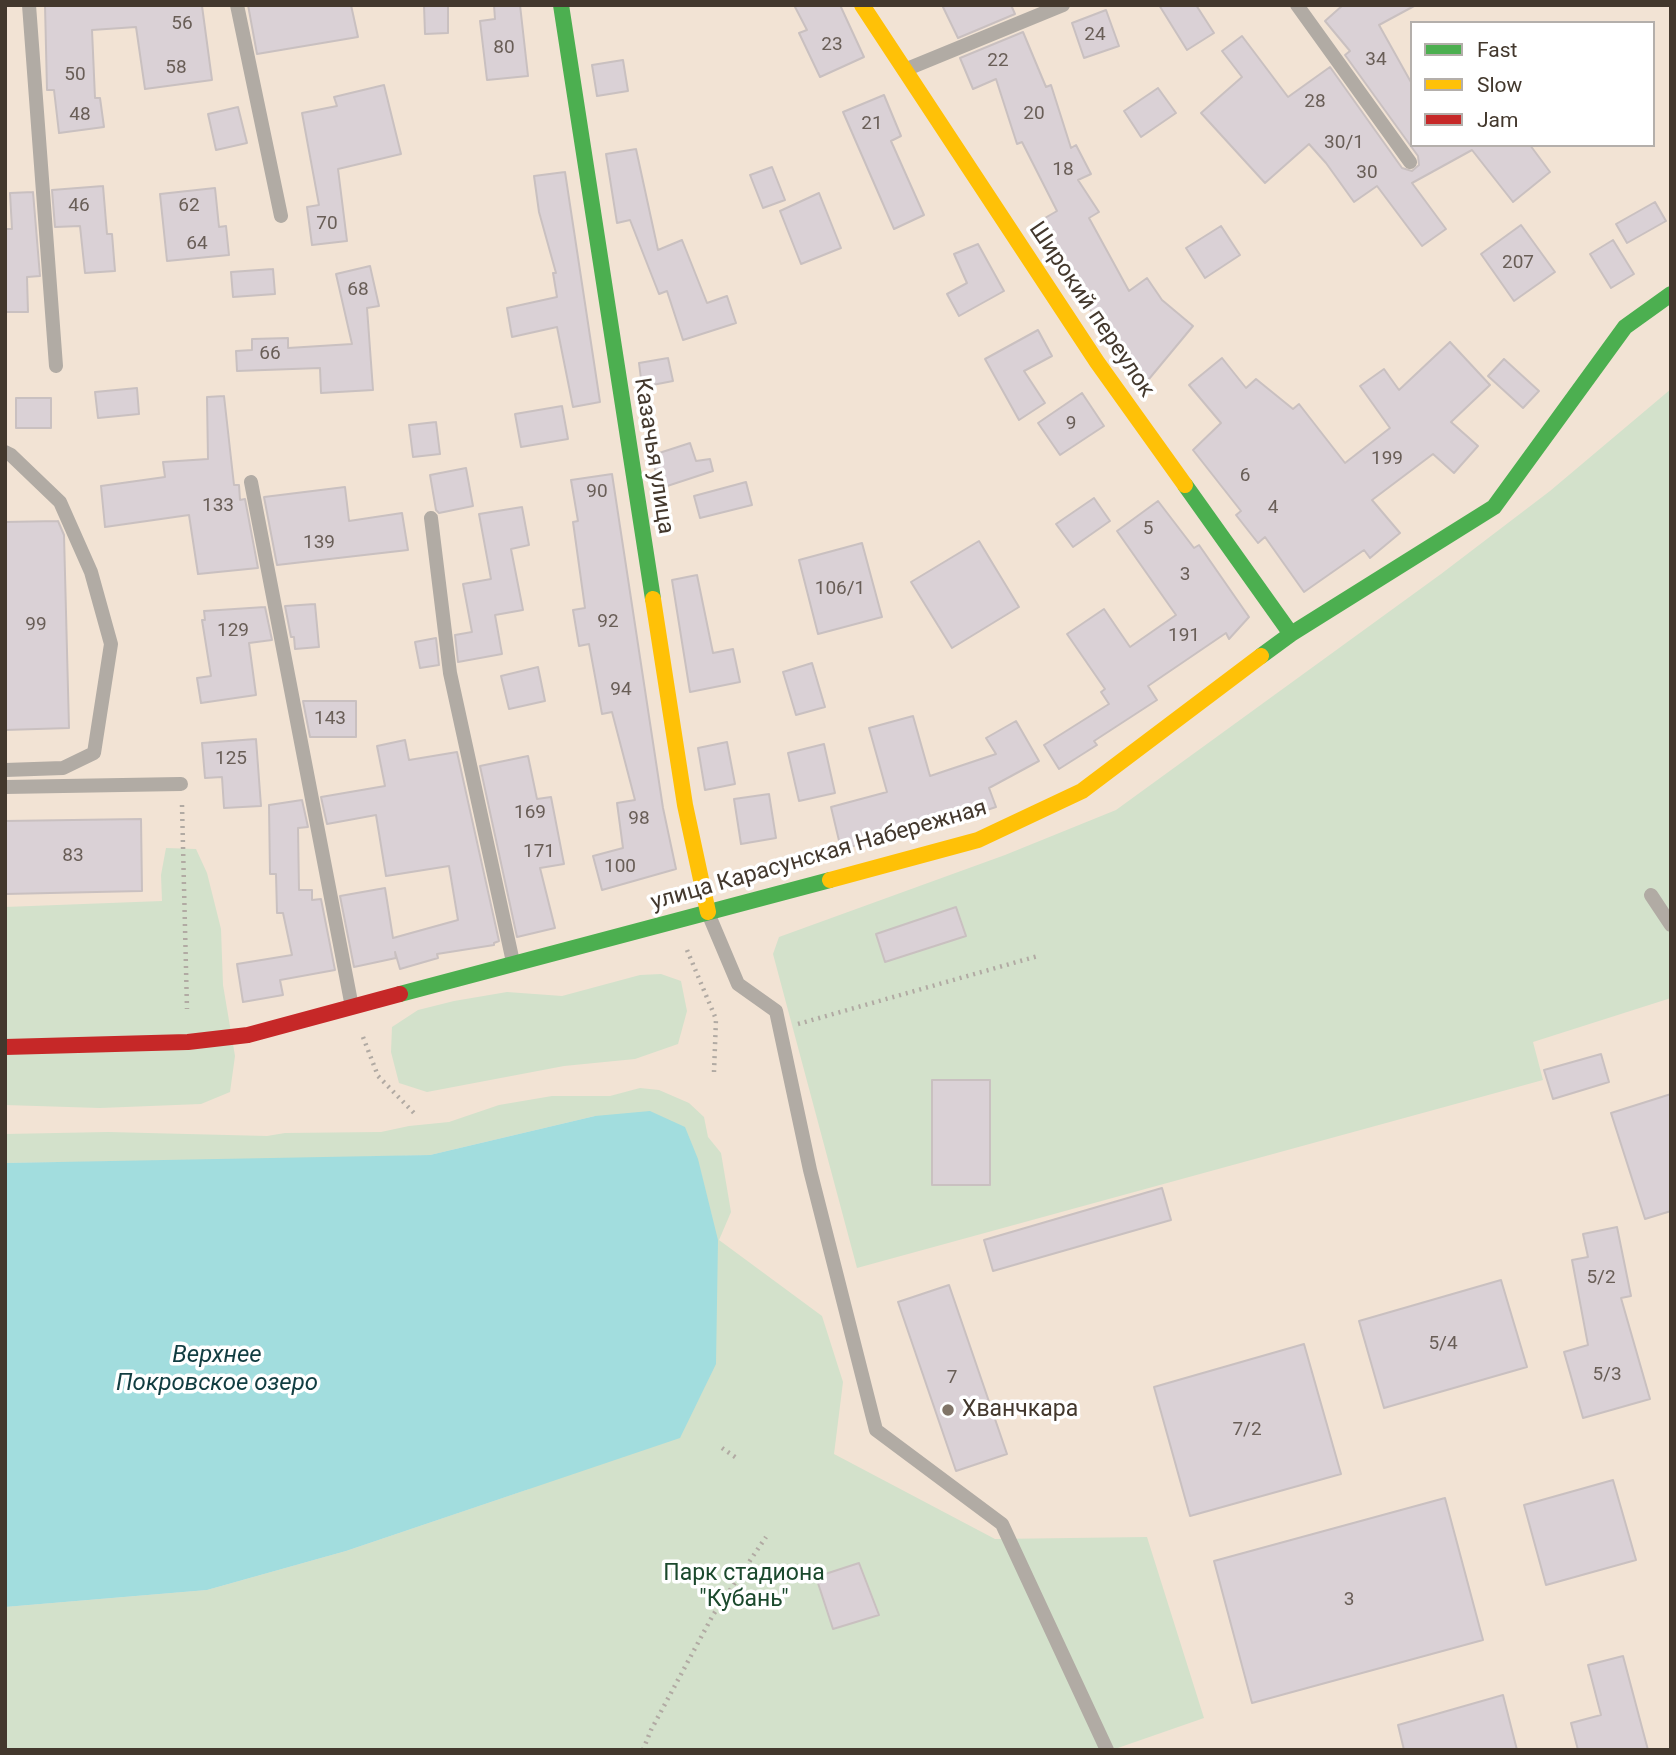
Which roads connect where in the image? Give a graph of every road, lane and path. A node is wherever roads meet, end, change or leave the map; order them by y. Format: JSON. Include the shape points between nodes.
{"nodes":[{"id":1,"x":29,"y":5,"type":"edge"},
{"id":2,"x":237,"y":5,"type":"edge"},
{"id":3,"x":561,"y":5,"type":"edge"},
{"id":4,"x":862,"y":5,"type":"edge"},
{"id":5,"x":1063,"y":5,"type":"edge"},
{"id":6,"x":1297,"y":5,"type":"edge"},
{"id":7,"x":906,"y":70,"type":"junction"},
{"id":8,"x":1410,"y":162,"type":"dead end"},
{"id":9,"x":281,"y":216,"type":"dead end"},
{"id":10,"x":1671,"y":295,"type":"edge"},
{"id":11,"x":56,"y":366,"type":"dead end"},
{"id":12,"x":5,"y":452,"type":"edge"},
{"id":13,"x":251,"y":482,"type":"dead end"},
{"id":14,"x":431,"y":518,"type":"dead end"},
{"id":15,"x":1291,"y":634,"type":"junction"},
{"id":16,"x":5,"y":770,"type":"edge"},
{"id":17,"x":181,"y":783,"type":"joint"},
{"id":18,"x":5,"y":787,"type":"edge"},
{"id":19,"x":1651,"y":895,"type":"dead end"},
{"id":20,"x":708,"y":912,"type":"junction"},
{"id":21,"x":676,"y":921,"type":"junction"},
{"id":22,"x":1671,"y":925,"type":"edge"},
{"id":23,"x":1038,"y":956,"type":"dead end"},
{"id":24,"x":513,"y":963,"type":"junction"},
{"id":25,"x":352,"y":1009,"type":"junction"},
{"id":26,"x":780,"y":1029,"type":"junction"},
{"id":27,"x":188,"y":1042,"type":"junction"},
{"id":28,"x":5,"y":1047,"type":"edge"},
{"id":29,"x":714,"y":1072,"type":"dead end"},
{"id":30,"x":414,"y":1113,"type":"dead end"},
{"id":31,"x":722,"y":1448,"type":"dead end"},
{"id":32,"x":737,"y":1459,"type":"dead end"},
{"id":33,"x":766,"y":1537,"type":"dead end"},
{"id":34,"x":643,"y":1750,"type":"edge"},
{"id":35,"x":1107,"y":1750,"type":"edge"}],
"edges":[{"from":1,"to":11,"type":"lane"},
{"from":2,"to":9,"type":"lane"},
{"from":3,"to":20,"type":"street","name":"Казачья улица","via":[[685,805]]},
{"from":4,"to":7,"type":"street","name":"Широкий переулок"},
{"from":5,"to":7,"type":"lane"},
{"from":6,"to":8,"type":"lane"},
{"from":7,"to":15,"type":"street","name":"Широкий переулок","via":[[1097,362]]},
{"from":10,"to":15,"type":"street","name":"улица Карасунская Набережная","via":[[1625,327],[1494,507]]},
{"from":12,"to":16,"type":"lane","via":[[60,502],[91,572],[111,644],[94,753],[63,768]]},
{"from":13,"to":25,"type":"lane"},
{"from":14,"to":24,"type":"lane","via":[[450,673]]},
{"from":15,"to":20,"type":"street","name":"улица Карасунская Набережная","via":[[1082,791],[978,840]]},
{"from":17,"to":18,"type":"lane"},
{"from":17,"to":27,"type":"path"},
{"from":19,"to":22,"type":"lane"},
{"from":20,"to":21,"type":"street","name":"улица Карасунская Набережная"},
{"from":20,"to":26,"type":"lane","via":[[737,984],[776,1011]]},
{"from":21,"to":24,"type":"street","name":"улица Карасунская Набережная"},
{"from":21,"to":29,"type":"path","via":[[716,1019]]},
{"from":23,"to":26,"type":"path"},
{"from":24,"to":25,"type":"street","name":"улица Карасунская Набережная"},
{"from":25,"to":27,"type":"street","name":"улица Карасунская Набережная","via":[[248,1035]]},
{"from":25,"to":30,"type":"path","via":[[378,1076]]},
{"from":26,"to":35,"type":"lane","via":[[810,1170],[876,1430],[1003,1524]]},
{"from":27,"to":28,"type":"street","name":"улица Карасунская Набережная"},
{"from":31,"to":32,"type":"path"},
{"from":33,"to":34,"type":"path","via":[[713,1615]]}]}
